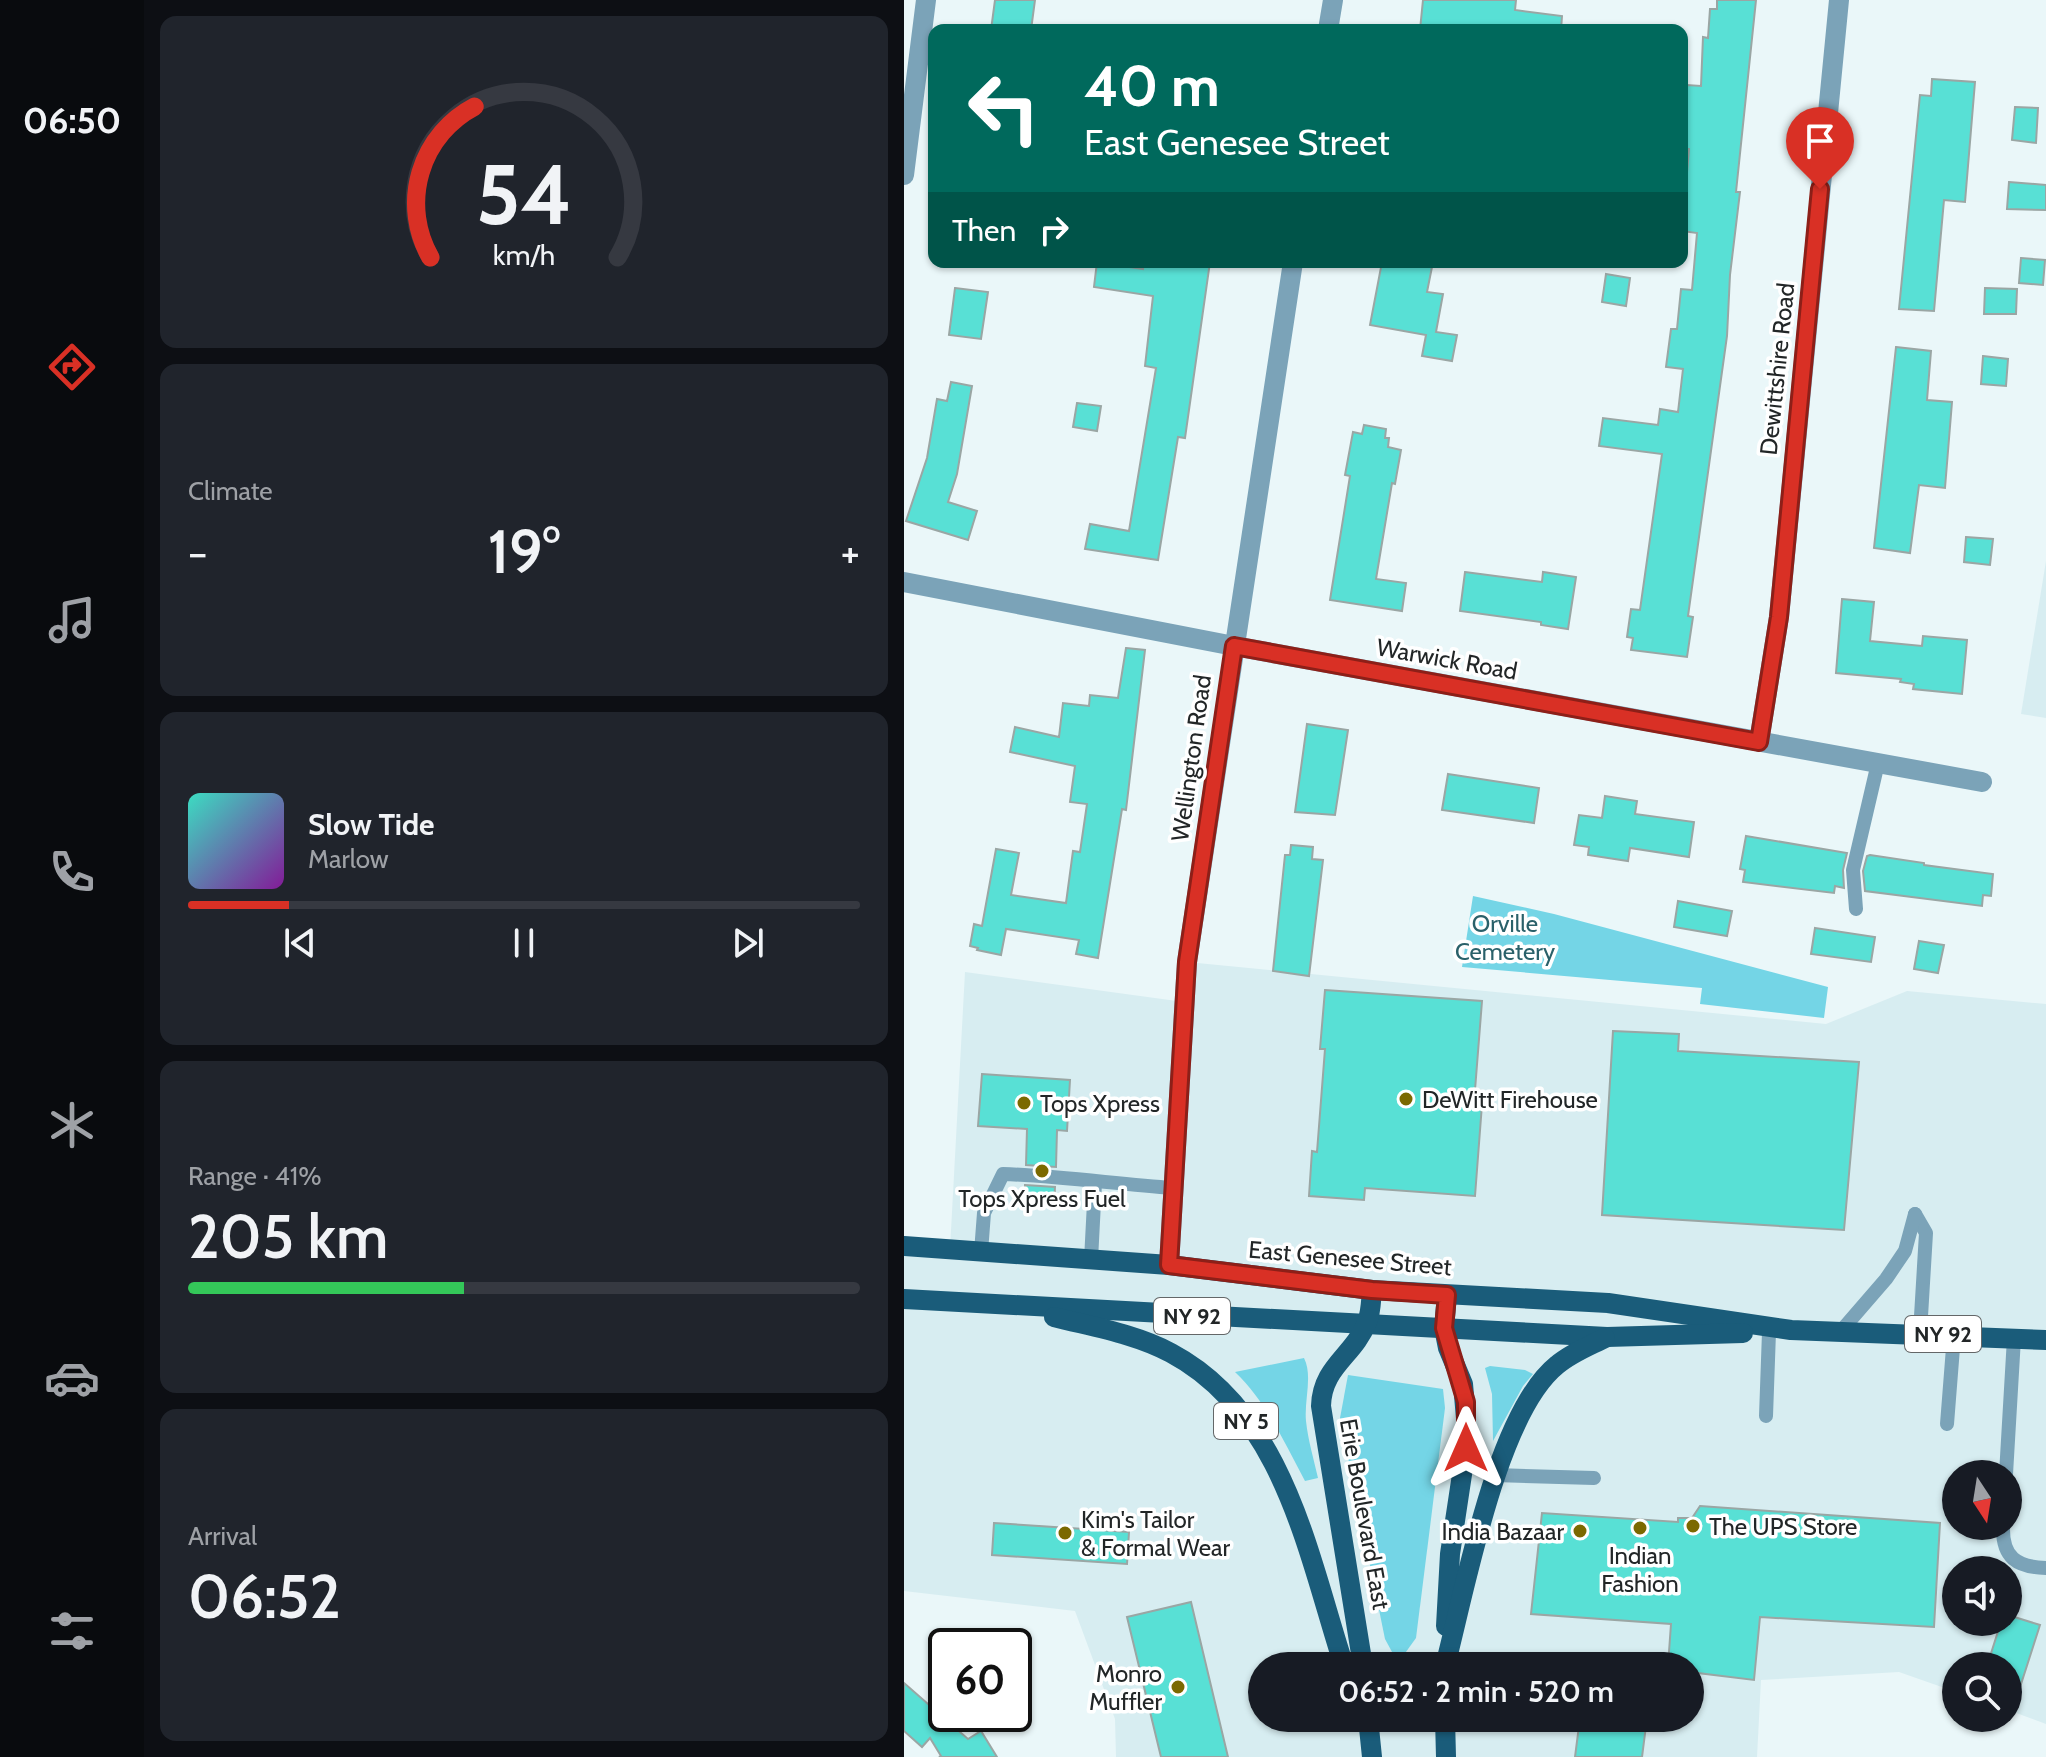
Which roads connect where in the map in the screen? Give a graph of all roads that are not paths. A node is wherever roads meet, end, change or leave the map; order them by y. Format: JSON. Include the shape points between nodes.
{"nodes":[{"id":1,"x":926,"y":0,"type":"edge"},
{"id":2,"x":1333,"y":0,"type":"edge"},
{"id":3,"x":1839,"y":0,"type":"edge"},
{"id":4,"x":1329,"y":24,"type":"edge"},
{"id":5,"x":904,"y":175,"type":"edge"},
{"id":6,"x":1292,"y":268,"type":"edge"},
{"id":7,"x":904,"y":582,"type":"edge"},
{"id":8,"x":1234,"y":646,"type":"junction"},
{"id":9,"x":1759,"y":742,"type":"junction"},
{"id":10,"x":1878,"y":763,"type":"junction"},
{"id":11,"x":1982,"y":782,"type":"dead end"},
{"id":12,"x":1856,"y":909,"type":"dead end"},
{"id":13,"x":1095,"y":1183,"type":"junction"},
{"id":14,"x":1173,"y":1188,"type":"junction"},
{"id":15,"x":904,"y":1246,"type":"edge"},
{"id":16,"x":981,"y":1252,"type":"junction"},
{"id":17,"x":1091,"y":1260,"type":"junction"},
{"id":18,"x":1169,"y":1265,"type":"junction"},
{"id":19,"x":1372,"y":1290,"type":"junction"},
{"id":20,"x":1447,"y":1295,"type":"junction"},
{"id":21,"x":904,"y":1299,"type":"edge"},
{"id":22,"x":1016,"y":1307,"type":"junction"},
{"id":23,"x":1368,"y":1322,"type":"junction"},
{"id":24,"x":1444,"y":1328,"type":"junction"},
{"id":25,"x":1791,"y":1330,"type":"junction"},
{"id":26,"x":1841,"y":1331,"type":"junction"},
{"id":27,"x":1769,"y":1332,"type":"junction"},
{"id":28,"x":1920,"y":1333,"type":"junction"},
{"id":29,"x":1954,"y":1335,"type":"junction"},
{"id":30,"x":1607,"y":1337,"type":"junction"},
{"id":31,"x":2014,"y":1338,"type":"junction"},
{"id":32,"x":2046,"y":1340,"type":"edge"},
{"id":33,"x":1766,"y":1416,"type":"dead end"},
{"id":34,"x":1947,"y":1424,"type":"dead end"},
{"id":35,"x":2007,"y":1460,"type":"edge"},
{"id":36,"x":1495,"y":1475,"type":"junction"},
{"id":37,"x":1594,"y":1478,"type":"dead end"},
{"id":38,"x":2005,"y":1540,"type":"edge"},
{"id":39,"x":2046,"y":1568,"type":"edge"},
{"id":40,"x":1340,"y":1652,"type":"edge"},
{"id":41,"x":1361,"y":1652,"type":"edge"},
{"id":42,"x":1446,"y":1652,"type":"edge"},
{"id":43,"x":1449,"y":1652,"type":"edge"},
{"id":44,"x":1365,"y":1732,"type":"edge"},
{"id":45,"x":1370,"y":1732,"type":"edge"},
{"id":46,"x":1445,"y":1732,"type":"edge"},
{"id":47,"x":1372,"y":1755,"type":"edge"},
{"id":48,"x":1446,"y":1757,"type":"edge"}],
"edges":[{"from":1,"to":5,"type":"street"},
{"from":2,"to":4,"type":"street"},
{"from":3,"to":9,"type":"street","name":"Dewittshire Road","via":[[1779,617]]},
{"from":6,"to":8,"type":"street","name":"Wellington Road"},
{"from":7,"to":8,"type":"street","name":"Warwick Road"},
{"from":8,"to":9,"type":"street","name":"Warwick Road"},
{"from":8,"to":14,"type":"street","name":"Wellington Road","via":[[1187,962]]},
{"from":9,"to":10,"type":"street","name":"Warwick Road"},
{"from":10,"to":11,"type":"street","name":"Warwick Road"},
{"from":10,"to":12,"type":"lane","via":[[1853,870]]},
{"from":13,"to":14,"type":"lane"},
{"from":13,"to":16,"type":"lane","via":[[1003,1174],[984,1213]]},
{"from":13,"to":17,"type":"lane"},
{"from":14,"to":18,"type":"street","name":"Wellington Road"},
{"from":15,"to":16,"type":"main road","name":"East Genesee Street"},
{"from":16,"to":17,"type":"main road","name":"East Genesee Street"},
{"from":17,"to":18,"type":"main road","name":"East Genesee Street"},
{"from":18,"to":19,"type":"main road","name":"East Genesee Street"},
{"from":19,"to":20,"type":"main road","name":"East Genesee Street"},
{"from":19,"to":23,"type":"main road","name":"Erie Boulevard East"},
{"from":20,"to":24,"type":"main road"},
{"from":20,"to":25,"type":"main road","name":"East Genesee Street","number":"NY 92","via":[[1608,1303]]},
{"from":21,"to":22,"type":"main road","name":"East Genesee Street","number":"NY 5"},
{"from":22,"to":23,"type":"main road","name":"East Genesee Street","number":"NY 92"},
{"from":22,"to":40,"type":"main road","number":"NY 5","via":[[1148,1342],[1193,1366],[1227,1395],[1286,1489]]},
{"from":23,"to":24,"type":"main road","name":"East Genesee Street","number":"NY 92"},
{"from":23,"to":41,"type":"main road","name":"Erie Boulevard East","via":[[1326,1379],[1321,1406]]},
{"from":24,"to":30,"type":"main road","name":"East Genesee Street","number":"NY 92"},
{"from":24,"to":42,"type":"main road","via":[[1463,1384],[1466,1418],[1450,1554]]},
{"from":25,"to":26,"type":"main road","name":"East Genesee Street","number":"NY 92"},
{"from":25,"to":27,"type":"main road","name":"East Genesee Street","number":"NY 92"},
{"from":26,"to":28,"type":"main road","name":"East Genesee Street","number":"NY 92"},
{"from":26,"to":28,"type":"lane","via":[[1905,1251],[1915,1214],[1926,1233]]},
{"from":27,"to":30,"type":"main road","name":"East Genesee Street","number":"NY 92"},
{"from":27,"to":33,"type":"lane"},
{"from":28,"to":29,"type":"main road","name":"East Genesee Street","number":"NY 92"},
{"from":29,"to":31,"type":"main road","name":"East Genesee Street","number":"NY 92"},
{"from":29,"to":34,"type":"lane"},
{"from":30,"to":36,"type":"main road","via":[[1557,1364],[1538,1386]]},
{"from":31,"to":32,"type":"main road","name":"East Genesee Street","number":"NY 92"},
{"from":31,"to":35,"type":"lane"},
{"from":36,"to":37,"type":"lane"},
{"from":36,"to":43,"type":"main road"},
{"from":38,"to":39,"type":"lane","via":[[2016,1562]]},
{"from":44,"to":47,"type":"main road"},
{"from":45,"to":47,"type":"main road"},
{"from":46,"to":48,"type":"main road"}]}
